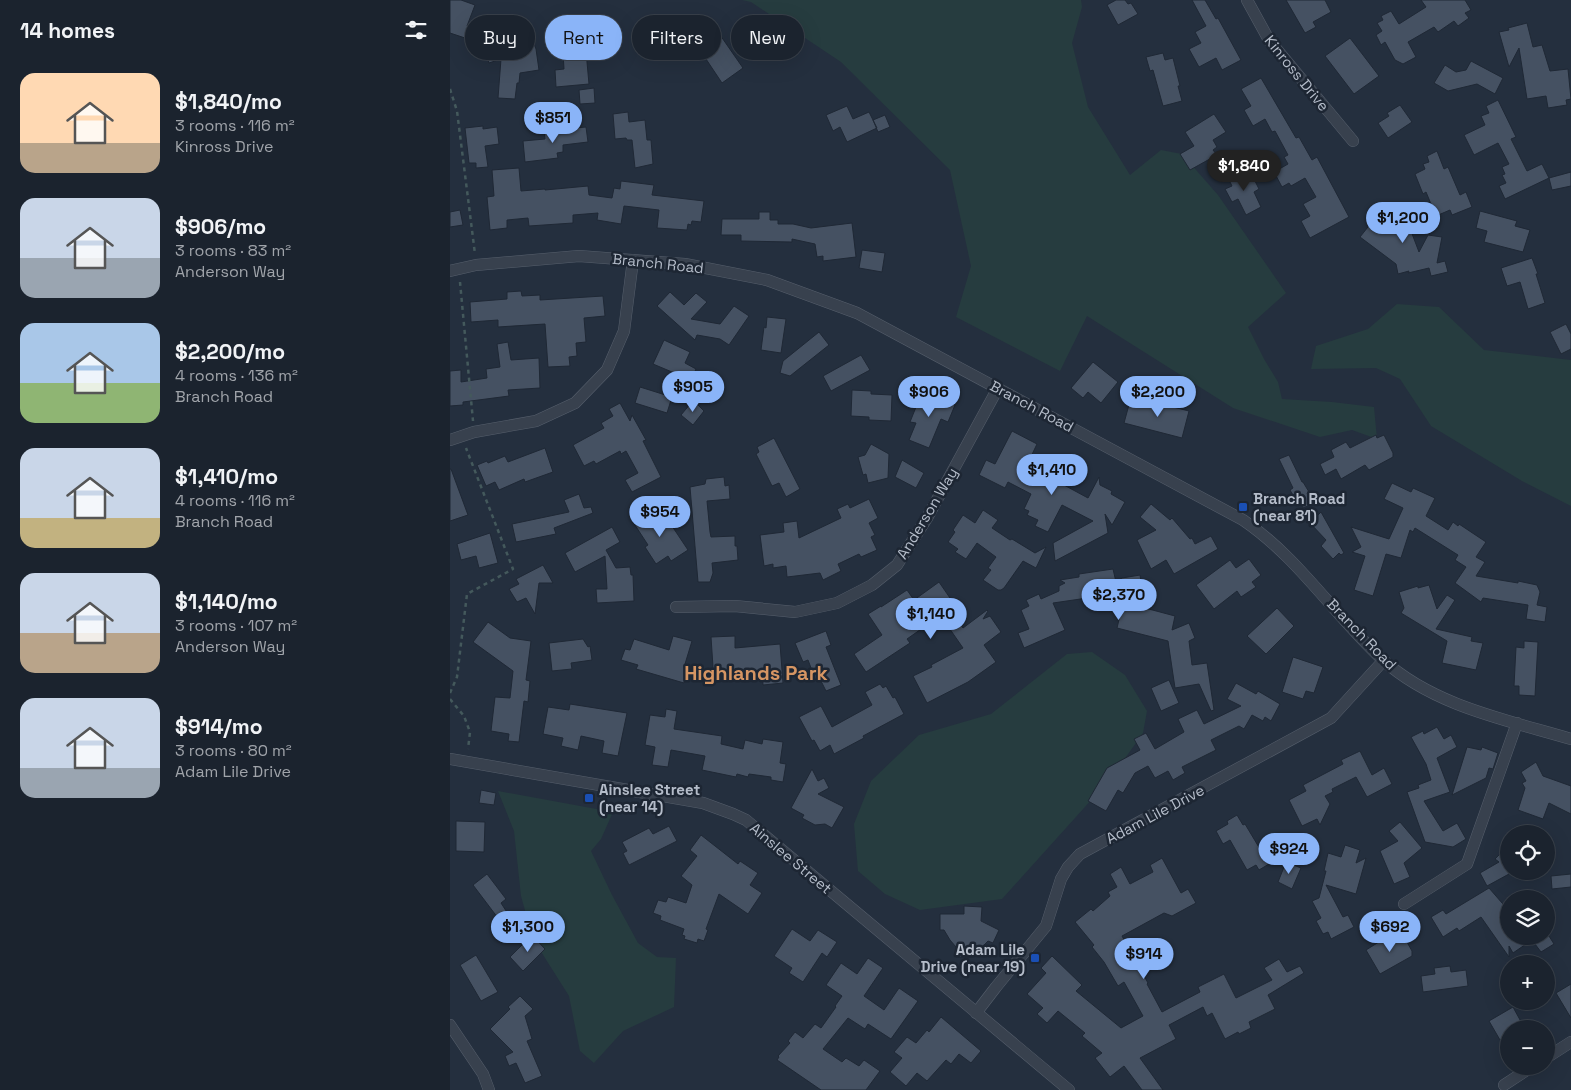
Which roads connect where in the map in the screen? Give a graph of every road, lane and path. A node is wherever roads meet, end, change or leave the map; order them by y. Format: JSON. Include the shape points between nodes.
{"nodes":[{"id":1,"x":1247,"y":0,"type":"edge"},
{"id":2,"x":450,"y":89,"type":"edge"},
{"id":3,"x":1353,"y":141,"type":"dead end"},
{"id":4,"x":633,"y":260,"type":"junction"},
{"id":5,"x":476,"y":265,"type":"junction"},
{"id":6,"x":454,"y":270,"type":"edge"},
{"id":7,"x":998,"y":388,"type":"junction"},
{"id":8,"x":474,"y":432,"type":"junction"},
{"id":9,"x":461,"y":435,"type":"junction"},
{"id":10,"x":450,"y":440,"type":"edge"},
{"id":11,"x":676,"y":607,"type":"dead end"},
{"id":12,"x":1384,"y":660,"type":"junction"},
{"id":13,"x":450,"y":693,"type":"edge"},
{"id":14,"x":450,"y":699,"type":"edge"},
{"id":15,"x":1517,"y":723,"type":"junction"},
{"id":16,"x":1571,"y":739,"type":"edge"},
{"id":17,"x":450,"y":759,"type":"edge"},
{"id":18,"x":466,"y":762,"type":"junction"},
{"id":19,"x":1404,"y":904,"type":"dead end"},
{"id":20,"x":976,"y":1013,"type":"junction"},
{"id":21,"x":450,"y":1025,"type":"edge"},
{"id":22,"x":1571,"y":1042,"type":"edge"},
{"id":23,"x":1555,"y":1052,"type":"edge"},
{"id":24,"x":1519,"y":1075,"type":"edge"},
{"id":25,"x":1504,"y":1085,"type":"dead end"},
{"id":26,"x":489,"y":1090,"type":"edge"},
{"id":27,"x":1069,"y":1090,"type":"edge"}],
"edges":[{"from":1,"to":3,"type":"street","name":"Kinross Drive","via":[[1269,40]]},
{"from":2,"to":5,"type":"path","via":[[457,111]]},
{"from":4,"to":5,"type":"street","name":"Branch Road","via":[[579,256]]},
{"from":4,"to":7,"type":"street","name":"Branch Road","via":[[685,264],[767,280],[857,313]]},
{"from":4,"to":8,"type":"street","via":[[624,331],[607,370],[575,403],[536,420]]},
{"from":5,"to":6,"type":"street","name":"Branch Road"},
{"from":6,"to":8,"type":"path"},
{"from":7,"to":11,"type":"street","name":"Anderson Way","via":[[897,565],[872,584],[838,603],[795,612],[735,606]]},
{"from":7,"to":12,"type":"street","name":"Branch Road","via":[[1261,532],[1302,571]]},
{"from":8,"to":9,"type":"street"},
{"from":9,"to":10,"type":"street"},
{"from":9,"to":13,"type":"path","via":[[513,569],[467,594],[457,676]]},
{"from":12,"to":15,"type":"street","name":"Branch Road","via":[[1404,677],[1430,692]]},
{"from":12,"to":20,"type":"street","name":"Adam Lile Drive","via":[[1331,718],[1080,854],[1061,879],[1046,926]]},
{"from":14,"to":18,"type":"path","via":[[464,716],[470,732]]},
{"from":15,"to":16,"type":"street","name":"Branch Road"},
{"from":15,"to":19,"type":"street","via":[[1467,864]]},
{"from":17,"to":18,"type":"street","name":"Ainslee Street"},
{"from":18,"to":20,"type":"street","name":"Ainslee Street","via":[[703,803],[734,814],[746,820]]},
{"from":20,"to":27,"type":"street","name":"Ainslee Street"},
{"from":21,"to":26,"type":"street","via":[[483,1074]]},
{"from":22,"to":23,"type":"street"},
{"from":24,"to":25,"type":"street"}]}
